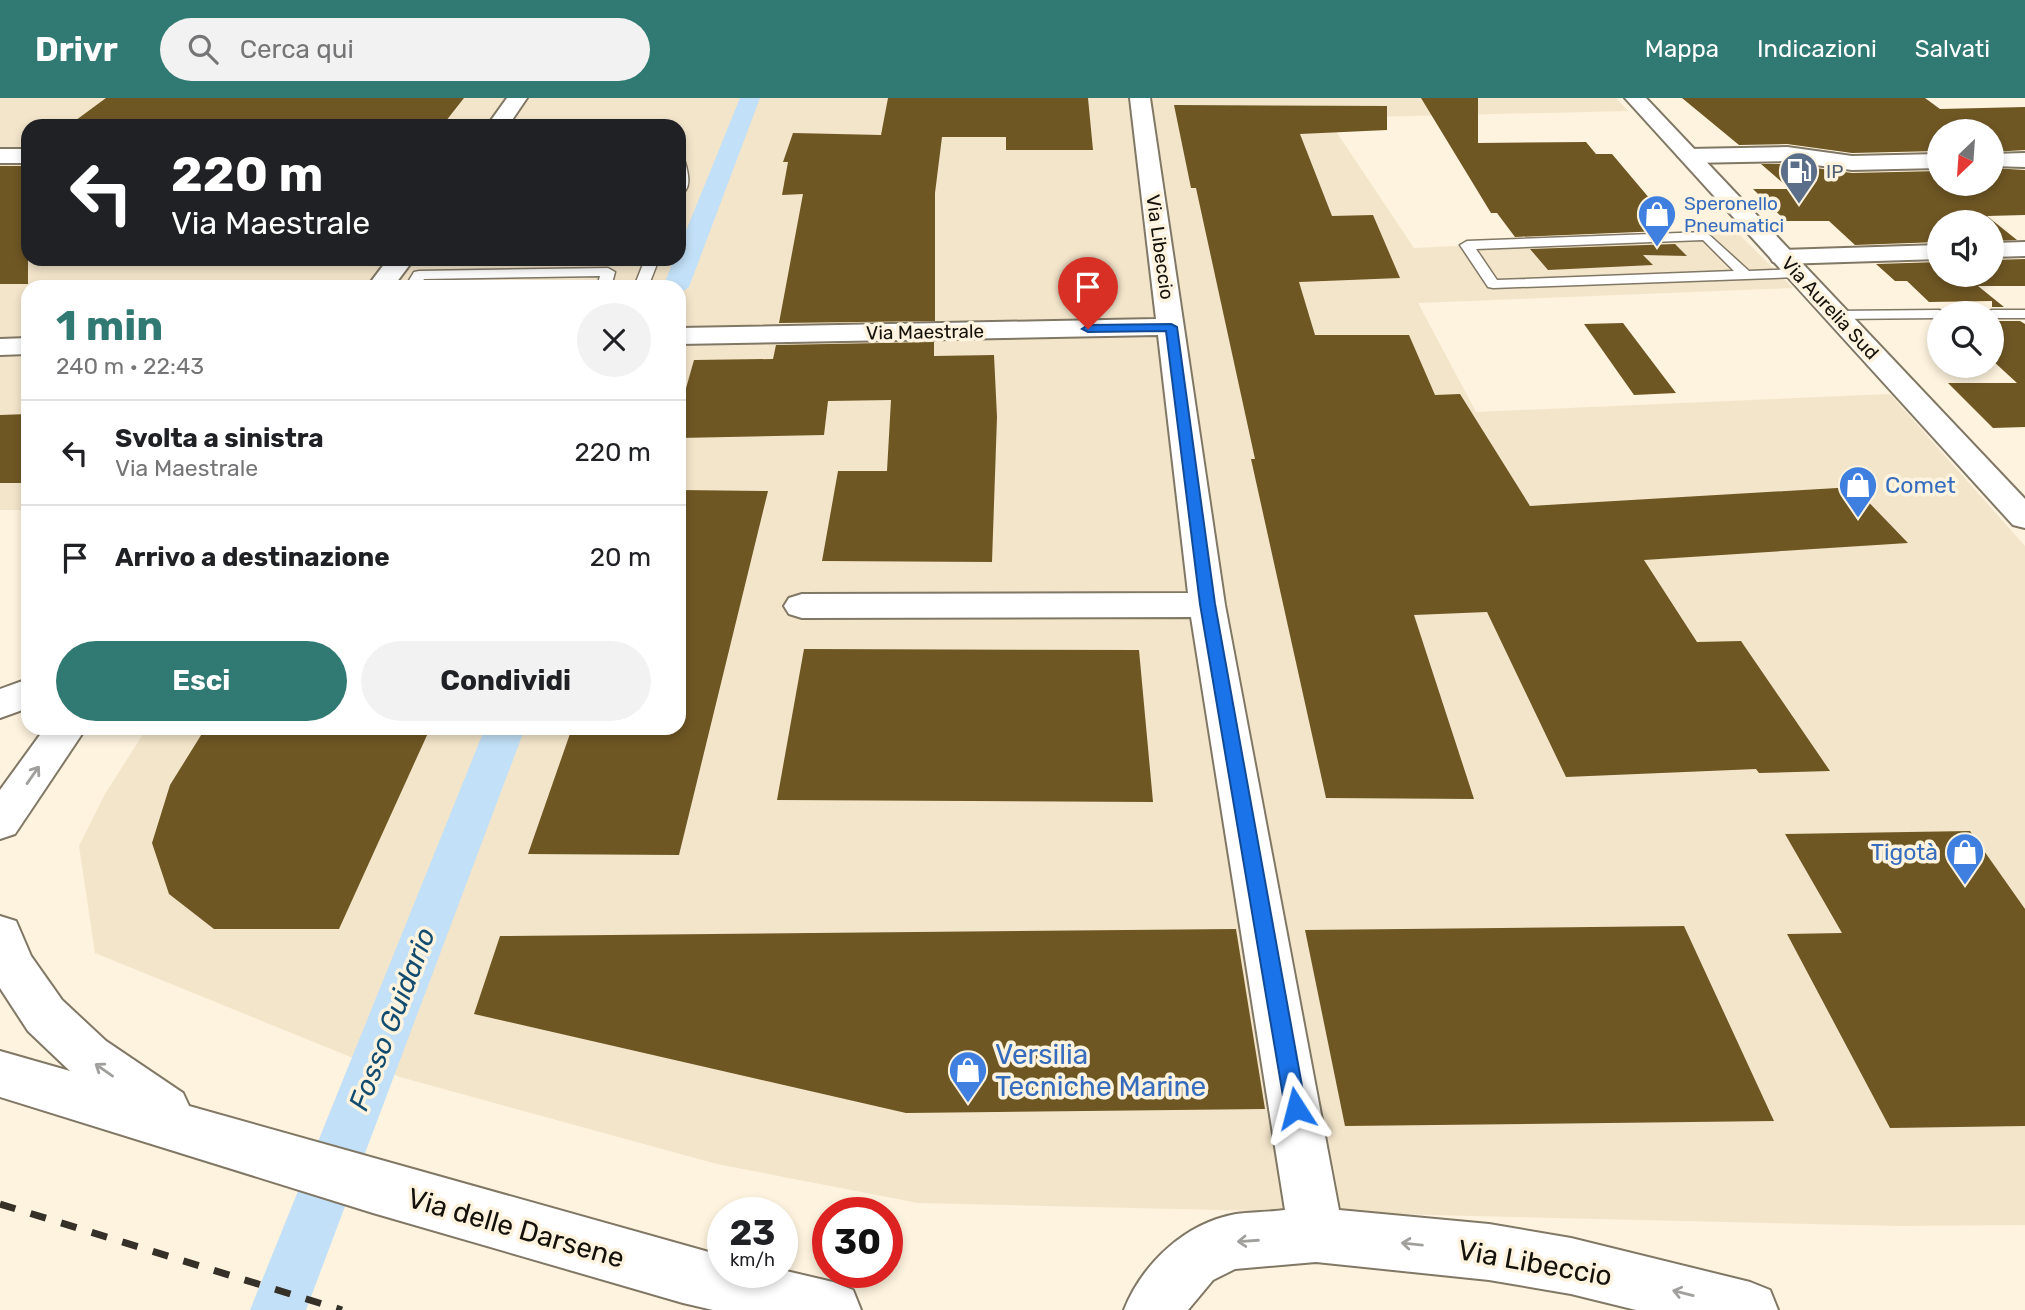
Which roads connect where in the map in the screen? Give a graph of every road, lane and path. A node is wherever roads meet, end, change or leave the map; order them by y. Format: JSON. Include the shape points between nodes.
{"nodes":[{"id":1,"x":517,"y":98,"type":"edge"},
{"id":2,"x":1140,"y":98,"type":"edge"},
{"id":3,"x":1635,"y":98,"type":"edge"},
{"id":4,"x":502,"y":119,"type":"edge"},
{"id":5,"x":0,"y":156,"type":"edge"},
{"id":6,"x":21,"y":156,"type":"edge"},
{"id":7,"x":1689,"y":156,"type":"junction"},
{"id":8,"x":2004,"y":160,"type":"edge"},
{"id":9,"x":2025,"y":160,"type":"edge"},
{"id":10,"x":1927,"y":161,"type":"edge"},
{"id":11,"x":2025,"y":249,"type":"edge"},
{"id":12,"x":2004,"y":250,"type":"edge"},
{"id":13,"x":1927,"y":253,"type":"edge"},
{"id":14,"x":1790,"y":265,"type":"junction"},
{"id":15,"x":611,"y":266,"type":"edge"},
{"id":16,"x":1745,"y":274,"type":"junction"},
{"id":17,"x":416,"y":280,"type":"edge"},
{"id":18,"x":1927,"y":314,"type":"edge"},
{"id":19,"x":2004,"y":314,"type":"edge"},
{"id":20,"x":2025,"y":314,"type":"edge"},
{"id":21,"x":1836,"y":315,"type":"junction"},
{"id":22,"x":1171,"y":327,"type":"junction"},
{"id":23,"x":686,"y":336,"type":"edge"},
{"id":24,"x":21,"y":346,"type":"edge"},
{"id":25,"x":0,"y":347,"type":"edge"},
{"id":26,"x":2025,"y":519,"type":"edge"},
{"id":27,"x":1208,"y":604,"type":"junction"},
{"id":28,"x":802,"y":606,"type":"dead end"},
{"id":29,"x":21,"y":696,"type":"edge"},
{"id":30,"x":0,"y":704,"type":"edge"},
{"id":31,"x":61,"y":735,"type":"edge"},
{"id":32,"x":0,"y":822,"type":"edge"},
{"id":33,"x":0,"y":935,"type":"edge"},
{"id":34,"x":0,"y":1074,"type":"edge"},
{"id":35,"x":202,"y":1135,"type":"junction"},
{"id":36,"x":1316,"y":1235,"type":"junction"},
{"id":37,"x":833,"y":1310,"type":"edge"},
{"id":38,"x":1152,"y":1310,"type":"edge"},
{"id":39,"x":1749,"y":1310,"type":"edge"}],
"edges":[{"from":1,"to":4,"type":"street"},
{"from":2,"to":22,"type":"street","name":"Via Libeccio"},
{"from":3,"to":7,"type":"street","name":"Via Aurelia Sud"},
{"from":5,"to":6,"type":"street"},
{"from":7,"to":10,"type":"street","via":[[1787,154],[1852,163]]},
{"from":7,"to":14,"type":"street","name":"Via Aurelia Sud"},
{"from":8,"to":9,"type":"street"},
{"from":11,"to":12,"type":"street"},
{"from":13,"to":14,"type":"street"},
{"from":14,"to":16,"type":"lane"},
{"from":14,"to":21,"type":"street","name":"Via Aurelia Sud"},
{"from":15,"to":17,"type":"lane","via":[[419,275]]},
{"from":16,"to":16,"type":"lane","via":[[1493,284],[1467,246],[1706,236]]},
{"from":18,"to":21,"type":"lane"},
{"from":19,"to":20,"type":"lane"},
{"from":21,"to":26,"type":"street","name":"Via Aurelia Sud"},
{"from":22,"to":23,"type":"street","name":"Via Maestrale"},
{"from":22,"to":27,"type":"street","name":"Via Libeccio"},
{"from":24,"to":25,"type":"street"},
{"from":27,"to":28,"type":"street"},
{"from":27,"to":36,"type":"street","name":"Via Libeccio"},
{"from":29,"to":30,"type":"street"},
{"from":32,"to":31,"type":"street","one_way":true},
{"from":35,"to":33,"type":"street","name":"Via delle Darsene","one_way":true,"via":[[100,1068],[57,1030],[21,984]]},
{"from":34,"to":35,"type":"street","name":"Via delle Darsene"},
{"from":35,"to":37,"type":"street","name":"Via delle Darsene","via":[[683,1275]]},
{"from":36,"to":38,"type":"street","name":"Via Libeccio","one_way":true,"via":[[1233,1242],[1203,1255],[1193,1260]]},
{"from":39,"to":36,"type":"street","name":"Via Libeccio","one_way":true,"via":[[1571,1266],[1489,1252]]}]}
